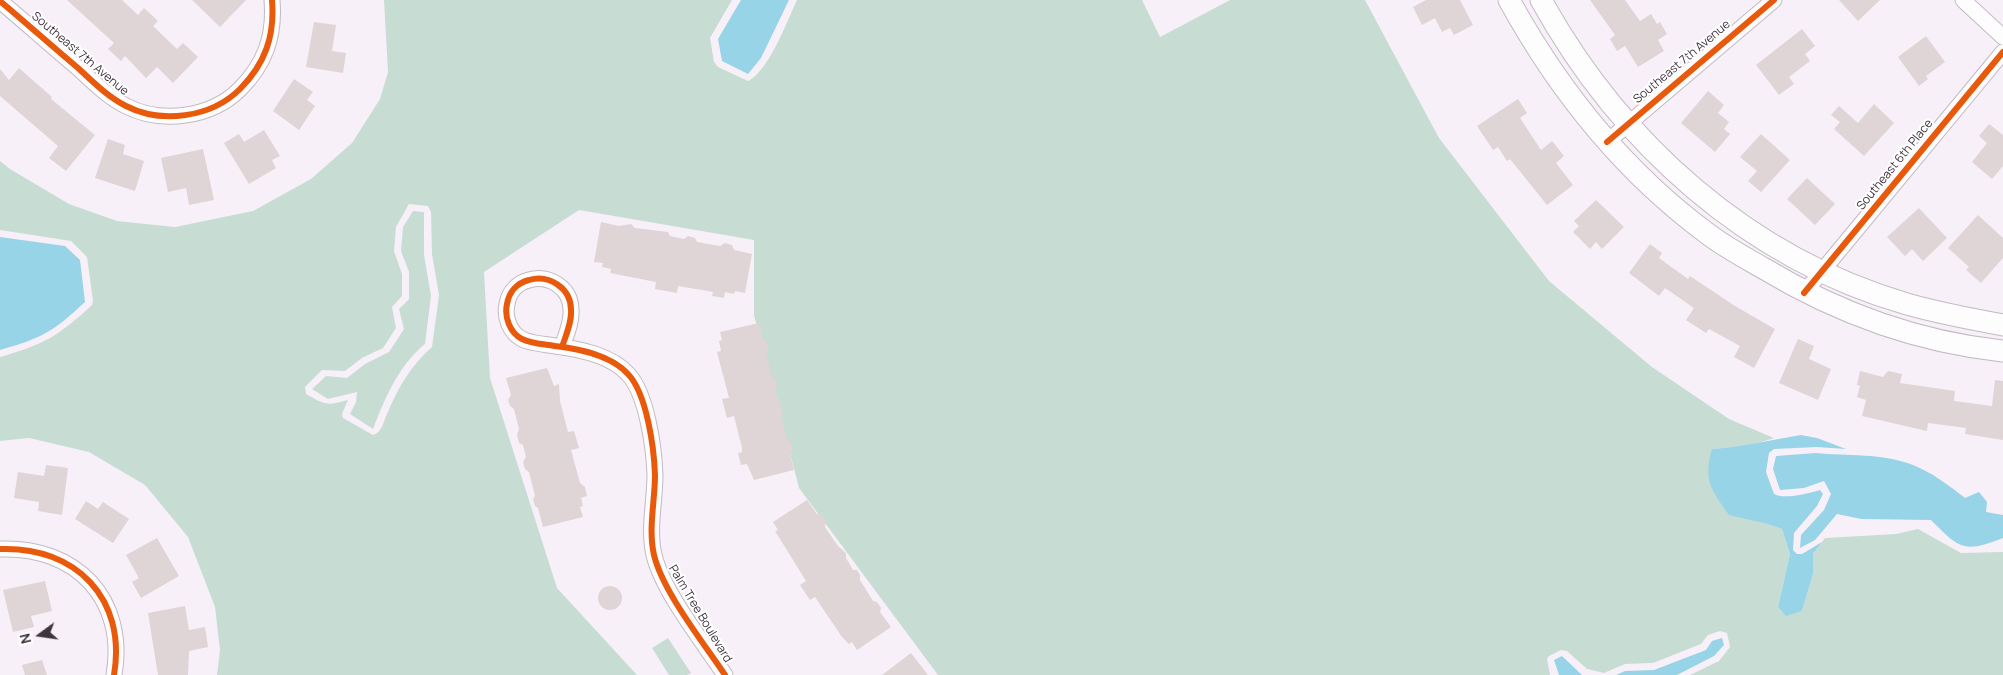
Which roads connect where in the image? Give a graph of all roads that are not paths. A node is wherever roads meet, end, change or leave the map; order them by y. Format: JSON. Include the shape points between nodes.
{"nodes":[{"id":1,"x":272,"y":0,"type":"edge"},
{"id":2,"x":1509,"y":0,"type":"edge"},
{"id":3,"x":1542,"y":0,"type":"edge"},
{"id":4,"x":1774,"y":0,"type":"edge"},
{"id":5,"x":1963,"y":0,"type":"edge"},
{"id":6,"x":0,"y":1,"type":"edge"},
{"id":7,"x":2003,"y":37,"type":"edge"},
{"id":8,"x":2003,"y":52,"type":"edge"},
{"id":9,"x":1626,"y":123,"type":"junction"},
{"id":10,"x":1607,"y":142,"type":"junction"},
{"id":11,"x":1822,"y":272,"type":"junction"},
{"id":12,"x":1804,"y":293,"type":"junction"},
{"id":13,"x":2003,"y":325,"type":"edge"},
{"id":14,"x":562,"y":347,"type":"junction"},
{"id":15,"x":2003,"y":352,"type":"edge"},
{"id":16,"x":0,"y":549,"type":"edge"},
{"id":17,"x":114,"y":675,"type":"edge"},
{"id":18,"x":725,"y":675,"type":"edge"}],
"edges":[{"from":1,"to":6,"type":"street","name":"Southeast 7th Avenue","via":[[270,43],[251,78],[219,104],[181,116],[143,113],[111,97]]},
{"from":2,"to":10,"type":"main road","via":[[1565,89]]},
{"from":3,"to":9,"type":"main road","via":[[1575,56]]},
{"from":4,"to":9,"type":"street","name":"Southeast 7th Avenue"},
{"from":5,"to":7,"type":"street"},
{"from":8,"to":11,"type":"street","name":"Southeast 6th Place"},
{"from":9,"to":10,"type":"street","name":"Southeast 7th Avenue"},
{"from":9,"to":11,"type":"main road","via":[[1666,165],[1701,195],[1743,226]]},
{"from":10,"to":12,"type":"main road","via":[[1644,180],[1697,226]]},
{"from":11,"to":12,"type":"street","name":"Southeast 6th Place"},
{"from":11,"to":13,"type":"main road","via":[[1906,304]]},
{"from":12,"to":15,"type":"main road","via":[[1884,325],[1940,341]]},
{"from":14,"to":14,"type":"street","via":[[532,343],[512,331],[506,309],[514,288],[534,278],[545,278],[564,291],[571,310]]},
{"from":14,"to":18,"type":"street","name":"Palm Tree Boulevard","via":[[612,361],[629,374],[643,401],[655,474],[654,557],[664,580]]},
{"from":16,"to":17,"type":"street","via":[[41,552],[62,560],[97,589],[110,612],[116,634],[118,656]]}]}
